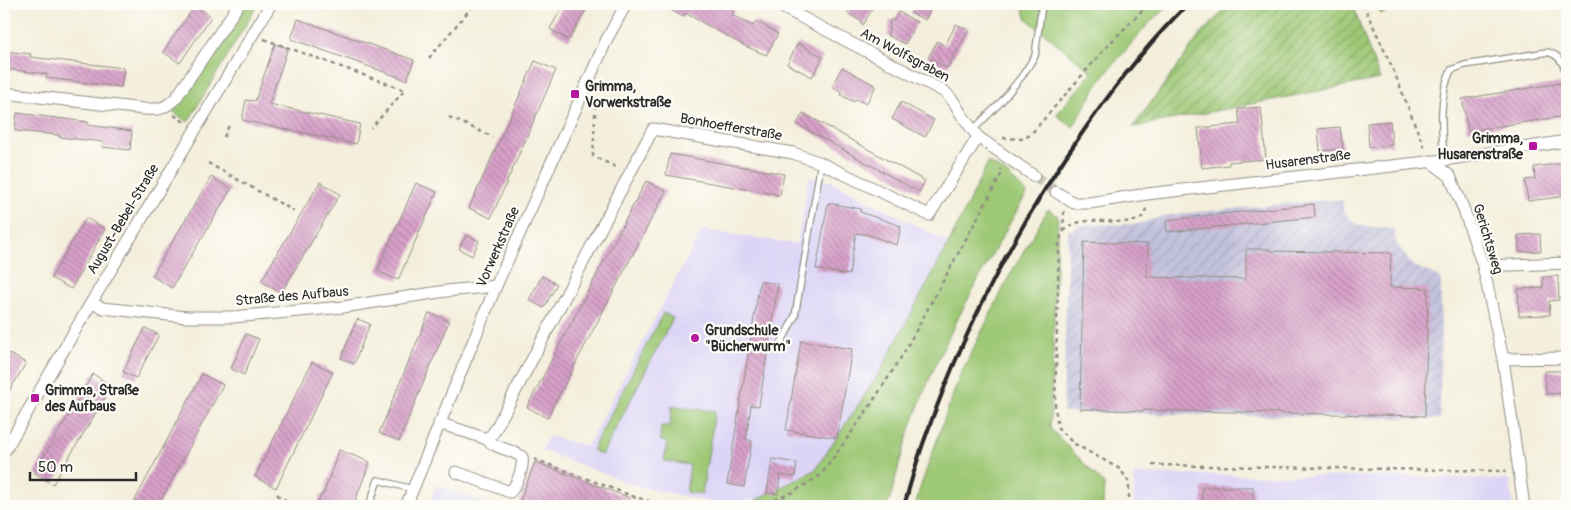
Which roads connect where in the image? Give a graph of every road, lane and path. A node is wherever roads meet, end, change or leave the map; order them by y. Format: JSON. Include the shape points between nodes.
{"nodes":[{"id":1,"x":239,"y":4,"type":"edge"},
{"id":2,"x":271,"y":4,"type":"edge"},
{"id":3,"x":626,"y":4,"type":"edge"},
{"id":4,"x":776,"y":4,"type":"edge"},
{"id":5,"x":1042,"y":4,"type":"edge"},
{"id":6,"x":1150,"y":4,"type":"edge"},
{"id":7,"x":1363,"y":4,"type":"edge"},
{"id":8,"x":471,"y":8,"type":"dead end"},
{"id":9,"x":253,"y":34,"type":"junction"},
{"id":10,"x":429,"y":58,"type":"dead end"},
{"id":11,"x":1567,"y":80,"type":"edge"},
{"id":12,"x":596,"y":88,"type":"dead end"},
{"id":13,"x":4,"y":93,"type":"edge"},
{"id":14,"x":170,"y":113,"type":"dead end"},
{"id":15,"x":449,"y":117,"type":"dead end"},
{"id":16,"x":230,"y":123,"type":"dead end"},
{"id":17,"x":189,"y":125,"type":"dead end"},
{"id":18,"x":371,"y":128,"type":"dead end"},
{"id":19,"x":975,"y":134,"type":"junction"},
{"id":20,"x":224,"y":137,"type":"dead end"},
{"id":21,"x":492,"y":137,"type":"dead end"},
{"id":22,"x":1567,"y":141,"type":"edge"},
{"id":23,"x":994,"y":148,"type":"junction"},
{"id":24,"x":1444,"y":160,"type":"junction"},
{"id":25,"x":1430,"y":161,"type":"junction"},
{"id":26,"x":208,"y":163,"type":"dead end"},
{"id":27,"x":821,"y":163,"type":"junction"},
{"id":28,"x":631,"y":174,"type":"junction"},
{"id":29,"x":1034,"y":176,"type":"tunnel mouth"},
{"id":30,"x":1059,"y":194,"type":"joint"},
{"id":31,"x":1148,"y":194,"type":"junction"},
{"id":32,"x":294,"y":211,"type":"dead end"},
{"id":33,"x":1063,"y":232,"type":"junction"},
{"id":34,"x":1567,"y":263,"type":"edge"},
{"id":35,"x":1483,"y":266,"type":"junction"},
{"id":36,"x":496,"y":286,"type":"junction"},
{"id":37,"x":91,"y":302,"type":"junction"},
{"id":38,"x":777,"y":351,"type":"dead end"},
{"id":39,"x":1567,"y":358,"type":"edge"},
{"id":40,"x":1503,"y":359,"type":"junction"},
{"id":41,"x":439,"y":423,"type":"junction"},
{"id":42,"x":487,"y":439,"type":"junction"},
{"id":43,"x":4,"y":452,"type":"edge"},
{"id":44,"x":520,"y":455,"type":"junction"},
{"id":45,"x":1152,"y":464,"type":"dead end"},
{"id":46,"x":1520,"y":471,"type":"junction"},
{"id":47,"x":456,"y":472,"type":"dead end"},
{"id":48,"x":412,"y":489,"type":"junction"},
{"id":49,"x":277,"y":494,"type":"dead end"},
{"id":50,"x":635,"y":497,"type":"junction"},
{"id":51,"x":290,"y":506,"type":"edge"},
{"id":52,"x":369,"y":506,"type":"edge"},
{"id":53,"x":406,"y":506,"type":"edge"},
{"id":54,"x":631,"y":506,"type":"edge"},
{"id":55,"x":667,"y":506,"type":"edge"},
{"id":56,"x":760,"y":506,"type":"edge"},
{"id":57,"x":1129,"y":506,"type":"edge"},
{"id":58,"x":1524,"y":506,"type":"edge"}],
"edges":[{"from":1,"to":13,"type":"street","via":[[176,98],[165,108],[144,109]]},
{"from":2,"to":9,"type":"street","name":"August-Bebel-Straße"},
{"from":3,"to":36,"type":"street","name":"Vorwerkstraße","via":[[607,39]]},
{"from":4,"to":19,"type":"street","name":"Am Wolfsgraben","via":[[945,92]]},
{"from":5,"to":19,"type":"lane","via":[[1035,56]]},
{"from":6,"to":23,"type":"path","via":[[1111,42],[1031,134],[1024,139],[1000,140]]},
{"from":7,"to":25,"type":"path"},
{"from":8,"to":10,"type":"path"},
{"from":9,"to":18,"type":"path","via":[[405,90]]},
{"from":9,"to":37,"type":"street","name":"August-Bebel-Straße"},
{"from":11,"to":24,"type":"lane","via":[[1562,61],[1547,52],[1451,70],[1442,112]]},
{"from":12,"to":28,"type":"path","via":[[593,156]]},
{"from":14,"to":17,"type":"path"},
{"from":15,"to":21,"type":"path"},
{"from":16,"to":20,"type":"path"},
{"from":19,"to":23,"type":"street"},
{"from":19,"to":27,"type":"street","name":"Bonhoefferstraße","via":[[929,215]]},
{"from":22,"to":24,"type":"street","name":"Husarenstraße"},
{"from":23,"to":29,"type":"street"},
{"from":23,"to":56,"type":"path","via":[[1001,175],[913,338],[873,401],[821,475]]},
{"from":24,"to":25,"type":"street","name":"Husarenstraße"},
{"from":25,"to":31,"type":"street","name":"Husarenstraße"},
{"from":25,"to":35,"type":"street","name":"Gerichtsweg","via":[[1450,176]]},
{"from":26,"to":32,"type":"path"},
{"from":27,"to":28,"type":"street","name":"Bonhoefferstraße","via":[[793,152],[653,129]]},
{"from":27,"to":38,"type":"lane","via":[[795,316]]},
{"from":28,"to":42,"type":"street","name":"Bonhoefferstraße","via":[[494,432]]},
{"from":30,"to":31,"type":"street","name":"Husarenstraße","via":[[1074,203]]},
{"from":30,"to":33,"type":"path","via":[[1065,213]]},
{"from":31,"to":33,"type":"path","via":[[1142,217],[1133,222],[1086,221],[1073,223]]},
{"from":33,"to":57,"type":"path","via":[[1059,244],[1057,312],[1055,407],[1058,428],[1074,443],[1120,469],[1129,482]]},
{"from":34,"to":35,"type":"street"},
{"from":35,"to":40,"type":"street","name":"Gerichtsweg"},
{"from":36,"to":37,"type":"street","name":"Straße des Aufbaus","via":[[343,307],[233,317],[187,318],[103,308]]},
{"from":36,"to":41,"type":"street","name":"Vorwerkstraße"},
{"from":37,"to":43,"type":"street","name":"August-Bebel-Straße"},
{"from":39,"to":40,"type":"street"},
{"from":40,"to":46,"type":"street","name":"Gerichtsweg"},
{"from":41,"to":42,"type":"street"},
{"from":41,"to":48,"type":"street","name":"Vorwerkstraße"},
{"from":42,"to":44,"type":"street"},
{"from":44,"to":47,"type":"street","via":[[523,463],[510,492]]},
{"from":44,"to":50,"type":"path"},
{"from":45,"to":46,"type":"path"},
{"from":46,"to":58,"type":"street","name":"Gerichtsweg"},
{"from":48,"to":52,"type":"lane","via":[[378,480]]},
{"from":48,"to":53,"type":"street","name":"Vorwerkstraße"},
{"from":49,"to":51,"type":"path","via":[[291,503]]},
{"from":50,"to":54,"type":"path"},
{"from":50,"to":55,"type":"path"}]}
